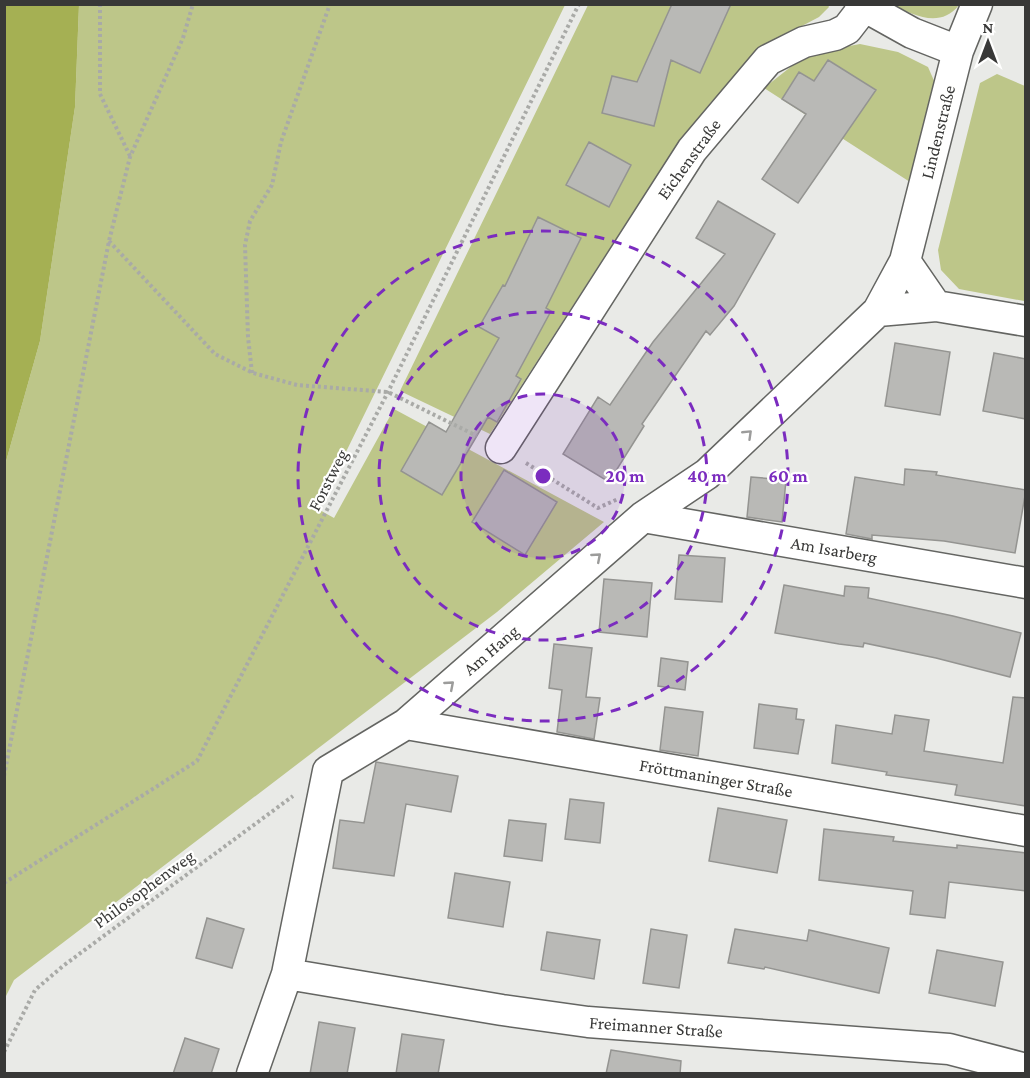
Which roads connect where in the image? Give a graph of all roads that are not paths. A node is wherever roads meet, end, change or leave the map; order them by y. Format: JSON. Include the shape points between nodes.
{"nodes":[{"id":1,"x":977,"y":4,"type":"edge"},
{"id":2,"x":862,"y":6,"type":"edge"},
{"id":3,"x":958,"y":51,"type":"junction"},
{"id":4,"x":905,"y":261,"type":"junction"},
{"id":5,"x":936,"y":306,"type":"junction"},
{"id":6,"x":878,"y":310,"type":"junction"},
{"id":7,"x":1026,"y":321,"type":"edge"},
{"id":8,"x":501,"y":448,"type":"road end"},
{"id":9,"x":643,"y":517,"type":"junction"},
{"id":10,"x":1026,"y":583,"type":"edge"},
{"id":11,"x":406,"y":724,"type":"junction"},
{"id":12,"x":1026,"y":831,"type":"edge"},
{"id":13,"x":287,"y":974,"type":"junction"},
{"id":14,"x":1026,"y":1069,"type":"edge"},
{"id":15,"x":252,"y":1074,"type":"edge"}],
"edges":[{"from":1,"to":3,"type":"street","name":"Lindenstraße"},
{"from":2,"to":3,"type":"street","name":"Eichenstraße","via":[[912,33]]},
{"from":2,"to":8,"type":"street","name":"Eichenstraße","via":[[847,29],[804,42],[768,60],[692,150]]},
{"from":3,"to":4,"type":"street","name":"Lindenstraße"},
{"from":4,"to":5,"type":"street"},
{"from":4,"to":6,"type":"street","name":"Am Hang"},
{"from":5,"to":6,"type":"street"},
{"from":5,"to":7,"type":"street"},
{"from":9,"to":6,"type":"street","name":"Am Hang","one_way":true,"via":[[707,474]]},
{"from":9,"to":10,"type":"street","name":"Am Isarberg"},
{"from":11,"to":9,"type":"street","name":"Am Hang","one_way":true},
{"from":11,"to":12,"type":"street","name":"Fröttmaninger Straße"},
{"from":11,"to":13,"type":"street","name":"Am Hang","via":[[328,771]]},
{"from":13,"to":14,"type":"street","name":"Freimanner Straße","via":[[588,1022],[949,1049]]},
{"from":13,"to":15,"type":"street"}]}
